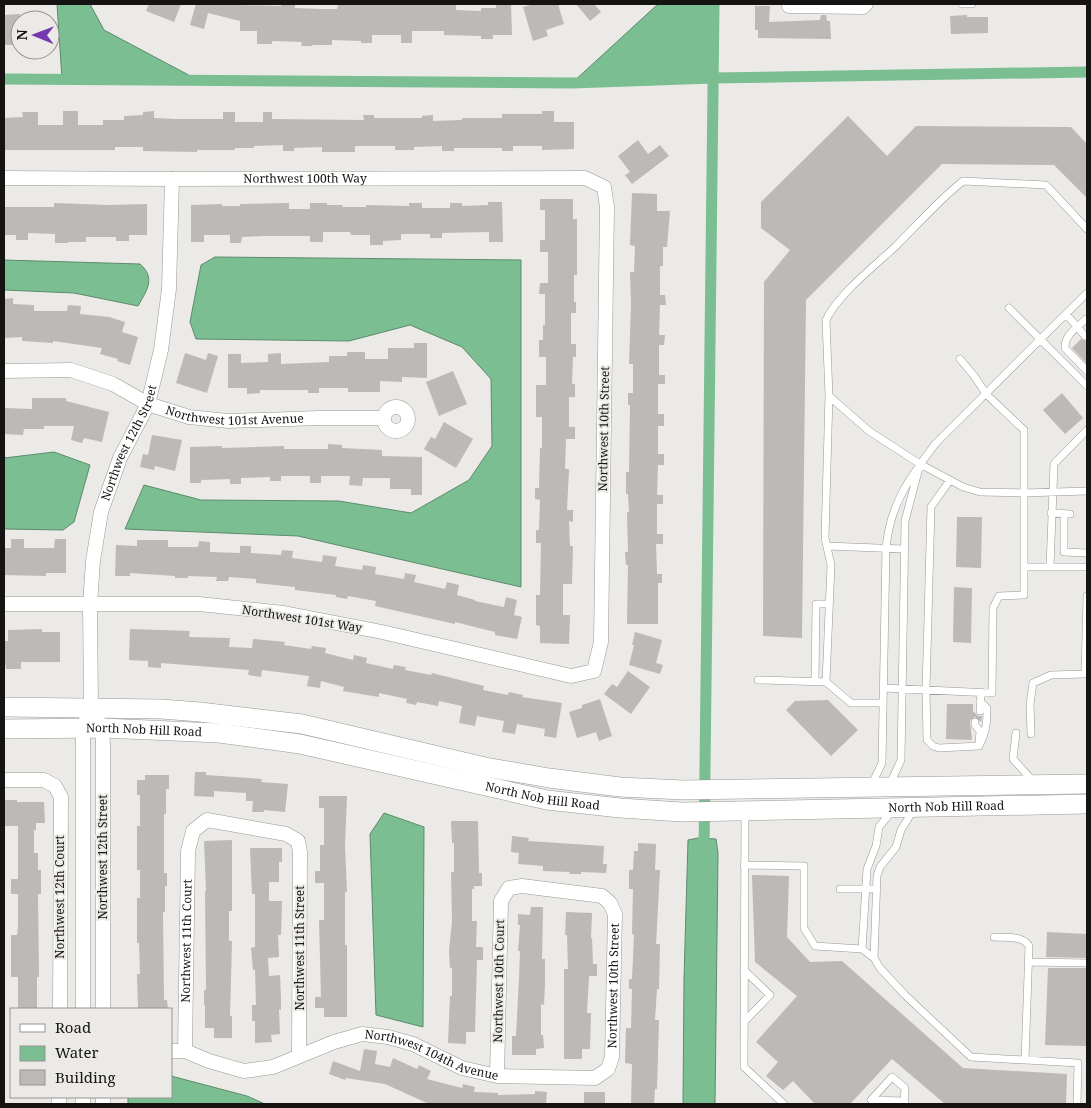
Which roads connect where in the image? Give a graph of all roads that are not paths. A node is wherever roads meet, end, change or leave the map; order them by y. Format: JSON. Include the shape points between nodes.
{"nodes":[{"id":1,"x":866,"y":4,"type":"edge"},
{"id":2,"x":962,"y":4,"type":"edge"},
{"id":3,"x":972,"y":4,"type":"edge"},
{"id":4,"x":789,"y":5,"type":"edge"},
{"id":5,"x":822,"y":5,"type":"edge"},
{"id":6,"x":4,"y":178,"type":"edge"},
{"id":7,"x":172,"y":179,"type":"junction"},
{"id":8,"x":604,"y":186,"type":"joint"},
{"id":9,"x":1087,"y":229,"type":"edge"},
{"id":10,"x":1087,"y":293,"type":"edge"},
{"id":11,"x":1009,"y":308,"type":"dead end"},
{"id":12,"x":1066,"y":314,"type":"junction"},
{"id":13,"x":1087,"y":319,"type":"edge"},
{"id":14,"x":1077,"y":328,"type":"junction"},
{"id":15,"x":1085,"y":336,"type":"dead end"},
{"id":16,"x":1040,"y":339,"type":"junction"},
{"id":17,"x":960,"y":359,"type":"dead end"},
{"id":18,"x":4,"y":371,"type":"edge"},
{"id":19,"x":1087,"y":372,"type":"edge"},
{"id":20,"x":1087,"y":386,"type":"edge"},
{"id":21,"x":986,"y":394,"type":"junction"},
{"id":22,"x":828,"y":396,"type":"junction"},
{"id":23,"x":148,"y":404,"type":"junction"},
{"id":24,"x":383,"y":418,"type":"dead end"},
{"id":25,"x":1087,"y":430,"type":"edge"},
{"id":26,"x":920,"y":464,"type":"junction"},
{"id":27,"x":950,"y":480,"type":"junction"},
{"id":28,"x":1087,"y":491,"type":"edge"},
{"id":29,"x":1024,"y":493,"type":"junction"},
{"id":30,"x":1052,"y":493,"type":"junction"},
{"id":31,"x":1051,"y":513,"type":"junction"},
{"id":32,"x":827,"y":546,"type":"junction"},
{"id":33,"x":886,"y":548,"type":"junction"},
{"id":34,"x":903,"y":548,"type":"junction"},
{"id":35,"x":1087,"y":553,"type":"edge"},
{"id":36,"x":1025,"y":567,"type":"junction"},
{"id":37,"x":1050,"y":567,"type":"junction"},
{"id":38,"x":1087,"y":567,"type":"edge"},
{"id":39,"x":1087,"y":596,"type":"edge"},
{"id":40,"x":4,"y":604,"type":"edge"},
{"id":41,"x":90,"y":604,"type":"junction"},
{"id":42,"x":829,"y":604,"type":"junction"},
{"id":43,"x":594,"y":671,"type":"joint"},
{"id":44,"x":1086,"y":674,"type":"edge"},
{"id":45,"x":758,"y":680,"type":"dead end"},
{"id":46,"x":815,"y":682,"type":"junction"},
{"id":47,"x":826,"y":682,"type":"junction"},
{"id":48,"x":883,"y":688,"type":"junction"},
{"id":49,"x":901,"y":689,"type":"junction"},
{"id":50,"x":926,"y":690,"type":"junction"},
{"id":51,"x":981,"y":692,"type":"junction"},
{"id":52,"x":980,"y":702,"type":"junction"},
{"id":53,"x":883,"y":704,"type":"junction"},
{"id":54,"x":4,"y":707,"type":"edge"},
{"id":55,"x":91,"y":707,"type":"junction"},
{"id":56,"x":978,"y":711,"type":"dead end"},
{"id":57,"x":978,"y":722,"type":"dead end"},
{"id":58,"x":4,"y":728,"type":"edge"},
{"id":59,"x":83,"y":728,"type":"junction"},
{"id":60,"x":102,"y":728,"type":"junction"},
{"id":61,"x":1016,"y":733,"type":"dead end"},
{"id":62,"x":1031,"y":734,"type":"dead end"},
{"id":63,"x":979,"y":746,"type":"junction"},
{"id":64,"x":4,"y":780,"type":"edge"},
{"id":65,"x":1036,"y":784,"type":"junction"},
{"id":66,"x":1087,"y":784,"type":"edge"},
{"id":67,"x":888,"y":798,"type":"junction"},
{"id":68,"x":768,"y":802,"type":"dead end"},
{"id":69,"x":1087,"y":804,"type":"edge"},
{"id":70,"x":745,"y":811,"type":"junction"},
{"id":71,"x":192,"y":830,"type":"joint"},
{"id":72,"x":744,"y":865,"type":"junction"},
{"id":73,"x":865,"y":888,"type":"junction"},
{"id":74,"x":840,"y":889,"type":"dead end"},
{"id":75,"x":877,"y":889,"type":"junction"},
{"id":76,"x":610,"y":903,"type":"joint"},
{"id":77,"x":994,"y":937,"type":"dead end"},
{"id":78,"x":862,"y":949,"type":"junction"},
{"id":79,"x":874,"y":958,"type":"junction"},
{"id":80,"x":1029,"y":962,"type":"junction"},
{"id":81,"x":1087,"y":963,"type":"edge"},
{"id":82,"x":744,"y":970,"type":"junction"},
{"id":83,"x":60,"y":1008,"type":"edge"},
{"id":84,"x":83,"y":1008,"type":"edge"},
{"id":85,"x":103,"y":1008,"type":"edge"},
{"id":86,"x":744,"y":1022,"type":"junction"},
{"id":87,"x":178,"y":1051,"type":"edge"},
{"id":88,"x":299,"y":1056,"type":"junction"},
{"id":89,"x":1025,"y":1060,"type":"junction"},
{"id":90,"x":608,"y":1069,"type":"joint"},
{"id":91,"x":497,"y":1076,"type":"junction"},
{"id":92,"x":904,"y":1103,"type":"edge"},
{"id":93,"x":784,"y":1104,"type":"edge"},
{"id":94,"x":1077,"y":1104,"type":"edge"}],
"edges":[{"from":1,"to":5,"type":"street","via":[[863,7]]},
{"from":2,"to":3,"type":"lane"},
{"from":4,"to":5,"type":"street"},
{"from":6,"to":7,"type":"street","name":"Northwest 100th Way"},
{"from":7,"to":8,"type":"street","name":"Northwest 100th Way","via":[[585,178]]},
{"from":7,"to":23,"type":"street","name":"Northwest 12th Street","via":[[169,289],[161,350]]},
{"from":8,"to":43,"type":"street","name":"Northwest 10th Street","via":[[607,207],[601,642]]},
{"from":9,"to":22,"type":"lane","via":[[1046,185],[963,180],[831,309],[826,320]]},
{"from":10,"to":12,"type":"lane"},
{"from":11,"to":16,"type":"lane"},
{"from":12,"to":14,"type":"lane"},
{"from":12,"to":16,"type":"lane"},
{"from":13,"to":14,"type":"lane"},
{"from":14,"to":15,"type":"lane"},
{"from":14,"to":19,"type":"lane","via":[[1066,338],[1065,348]]},
{"from":16,"to":20,"type":"lane"},
{"from":16,"to":21,"type":"lane"},
{"from":17,"to":21,"type":"lane"},
{"from":18,"to":23,"type":"street","name":"Northwest 101st Avenue","via":[[72,370],[113,384]]},
{"from":21,"to":26,"type":"lane","via":[[936,443]]},
{"from":21,"to":29,"type":"lane","via":[[1024,430]]},
{"from":22,"to":26,"type":"lane","via":[[869,431]]},
{"from":22,"to":32,"type":"lane"},
{"from":23,"to":24,"type":"street","name":"Northwest 101st Avenue","via":[[189,417],[228,420]]},
{"from":23,"to":41,"type":"street","name":"Northwest 12th Street","via":[[120,458],[102,512],[93,561]]},
{"from":25,"to":30,"type":"lane","via":[[1054,464]]},
{"from":26,"to":27,"type":"lane"},
{"from":26,"to":33,"type":"lane","via":[[898,498],[887,530]]},
{"from":26,"to":34,"type":"lane","via":[[904,521]]},
{"from":27,"to":29,"type":"lane","via":[[980,492]]},
{"from":27,"to":50,"type":"lane","via":[[931,507]]},
{"from":28,"to":30,"type":"lane"},
{"from":29,"to":30,"type":"lane"},
{"from":29,"to":36,"type":"lane"},
{"from":30,"to":31,"type":"lane"},
{"from":31,"to":35,"type":"lane","via":[[1067,514],[1064,552]]},
{"from":31,"to":37,"type":"lane"},
{"from":32,"to":33,"type":"lane"},
{"from":32,"to":42,"type":"lane","via":[[831,566]]},
{"from":33,"to":34,"type":"lane"},
{"from":33,"to":48,"type":"lane"},
{"from":34,"to":49,"type":"lane"},
{"from":36,"to":37,"type":"lane"},
{"from":36,"to":51,"type":"lane","via":[[1024,595],[999,596],[993,608],[992,693]]},
{"from":37,"to":38,"type":"lane"},
{"from":39,"to":44,"type":"lane"},
{"from":40,"to":41,"type":"street","name":"Northwest 101st Way"},
{"from":41,"to":43,"type":"street","name":"Northwest 101st Way","via":[[199,604],[284,613],[571,676]]},
{"from":41,"to":55,"type":"street","name":"Northwest 12th Street"},
{"from":42,"to":46,"type":"lane","via":[[816,604]]},
{"from":42,"to":47,"type":"lane"},
{"from":44,"to":62,"type":"lane","via":[[1051,675],[1033,683]]},
{"from":45,"to":46,"type":"lane"},
{"from":46,"to":47,"type":"lane"},
{"from":47,"to":53,"type":"lane","via":[[851,703]]},
{"from":48,"to":49,"type":"lane"},
{"from":48,"to":53,"type":"lane"},
{"from":49,"to":50,"type":"lane"},
{"from":49,"to":67,"type":"lane","via":[[901,760]]},
{"from":50,"to":51,"type":"lane"},
{"from":50,"to":63,"type":"lane","via":[[927,740],[939,748]]},
{"from":51,"to":52,"type":"lane"},
{"from":52,"to":56,"type":"lane"},
{"from":52,"to":63,"type":"lane","via":[[987,708],[987,724]]},
{"from":53,"to":67,"type":"lane","via":[[882,763]]},
{"from":54,"to":55,"type":"main road","name":"North Nob Hill Road"},
{"from":55,"to":59,"type":"street","name":"Northwest 12th Street"},
{"from":55,"to":60,"type":"street","name":"Northwest 12th Street"},
{"from":55,"to":67,"type":"main road","name":"North Nob Hill Road","via":[[200,712],[302,724],[485,767],[620,787]]},
{"from":57,"to":63,"type":"lane","via":[[975,725],[980,731]]},
{"from":58,"to":59,"type":"main road","name":"North Nob Hill Road"},
{"from":59,"to":60,"type":"main road","name":"North Nob Hill Road"},
{"from":59,"to":84,"type":"street","name":"Northwest 12th Street"},
{"from":60,"to":70,"type":"main road","name":"North Nob Hill Road","via":[[219,733],[300,744],[547,800],[682,812]]},
{"from":60,"to":85,"type":"street","name":"Northwest 12th Street"},
{"from":61,"to":65,"type":"lane","via":[[1014,759]]},
{"from":64,"to":83,"type":"street","name":"Northwest 12th Court","via":[[44,780],[55,786],[61,797]]},
{"from":65,"to":66,"type":"main road","name":"North Nob Hill Road"},
{"from":65,"to":67,"type":"main road","name":"North Nob Hill Road","via":[[933,786]]},
{"from":67,"to":69,"type":"main road","name":"North Nob Hill Road"},
{"from":67,"to":70,"type":"main road","name":"North Nob Hill Road"},
{"from":67,"to":73,"type":"lane","via":[[876,846],[866,868]]},
{"from":67,"to":75,"type":"lane","via":[[901,830],[896,847],[880,867]]},
{"from":68,"to":70,"type":"lane"},
{"from":70,"to":72,"type":"lane"},
{"from":71,"to":87,"type":"street","name":"Northwest 11th Court","via":[[188,851]]},
{"from":71,"to":88,"type":"street","name":"Northwest 11th Street","via":[[207,820],[286,834],[298,841]]},
{"from":72,"to":78,"type":"lane","via":[[804,866],[804,928],[815,946]]},
{"from":72,"to":82,"type":"lane"},
{"from":73,"to":74,"type":"lane"},
{"from":73,"to":75,"type":"lane"},
{"from":73,"to":78,"type":"lane"},
{"from":75,"to":79,"type":"lane"},
{"from":76,"to":90,"type":"street","name":"Northwest 10th Street","via":[[615,914],[612,1057]]},
{"from":76,"to":91,"type":"street","name":"Northwest 10th Court","via":[[602,896],[522,886],[509,888],[501,901]]},
{"from":77,"to":80,"type":"lane","via":[[1026,940]]},
{"from":78,"to":79,"type":"lane"},
{"from":79,"to":89,"type":"lane","via":[[905,995],[971,1057]]},
{"from":80,"to":81,"type":"lane"},
{"from":80,"to":89,"type":"lane"},
{"from":82,"to":86,"type":"lane"},
{"from":82,"to":86,"type":"lane","via":[[770,995]]},
{"from":86,"to":93,"type":"lane","via":[[744,1067]]},
{"from":87,"to":88,"type":"street","name":"Northwest 104th Avenue","via":[[244,1070],[273,1067]]},
{"from":88,"to":91,"type":"street","name":"Northwest 104th Avenue","via":[[362,1034],[413,1044],[462,1068]]},
{"from":89,"to":94,"type":"lane","via":[[1078,1063]]},
{"from":90,"to":91,"type":"street","name":"Northwest 104th Avenue","via":[[595,1078]]},
{"from":92,"to":92,"type":"lane","via":[[905,1088],[892,1077],[871,1100]]}]}
